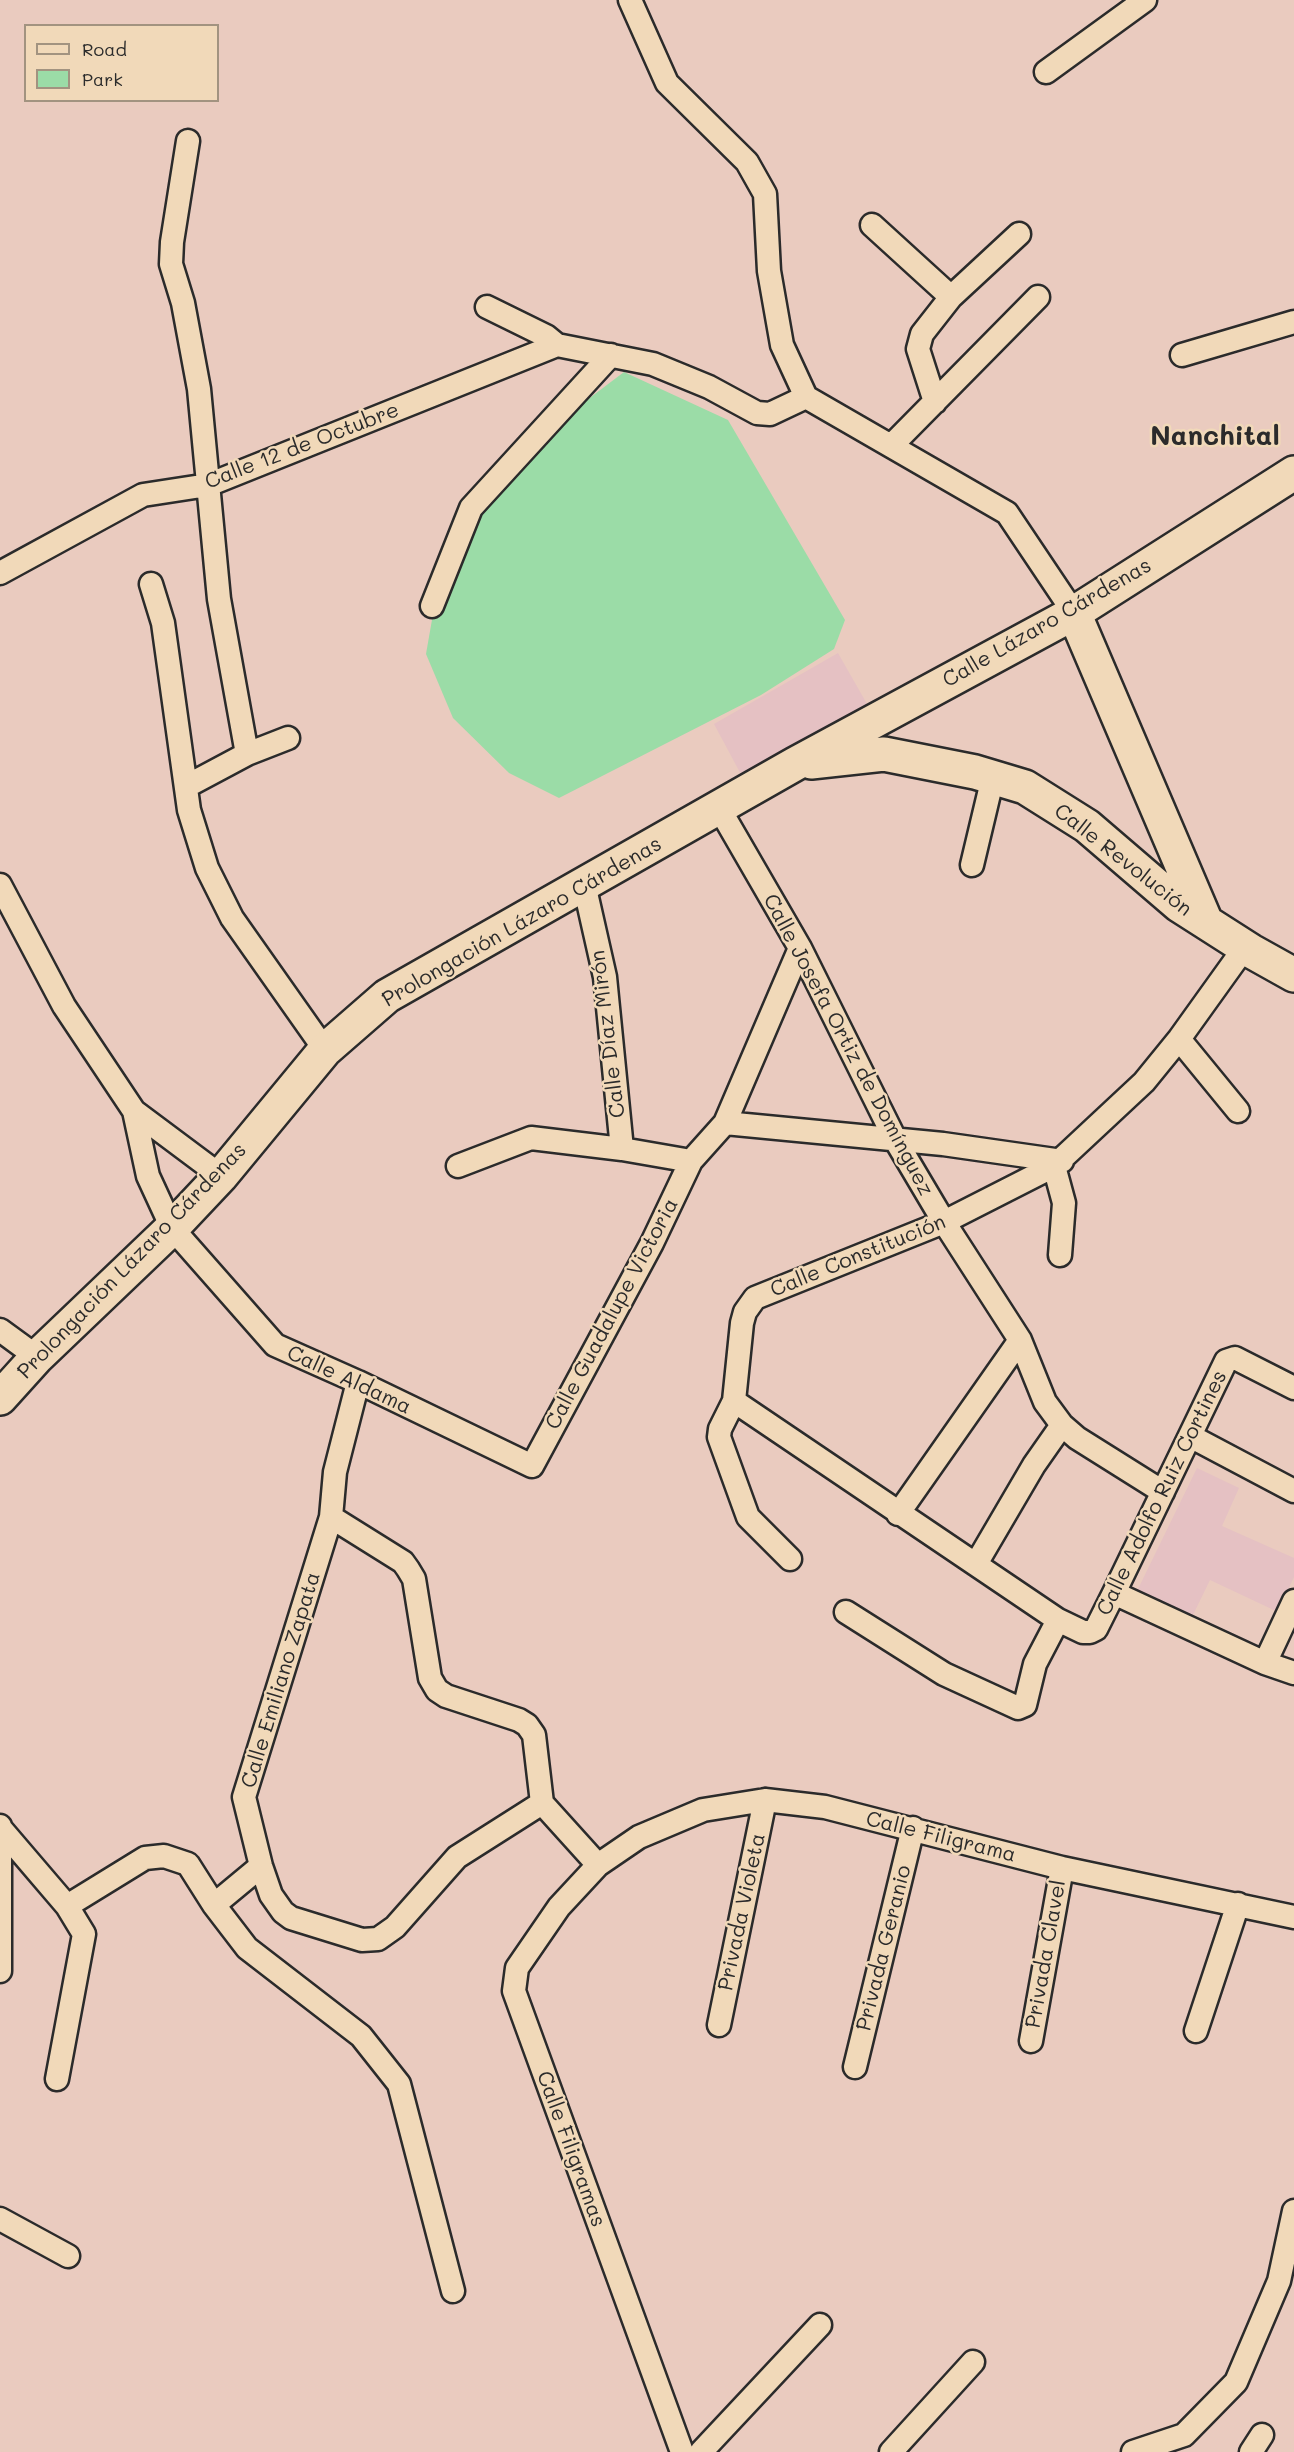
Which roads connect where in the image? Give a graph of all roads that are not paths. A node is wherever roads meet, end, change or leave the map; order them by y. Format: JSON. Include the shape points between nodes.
{"nodes":[{"id":1,"x":630,"y":0,"type":"edge"},
{"id":2,"x":1145,"y":0,"type":"edge"},
{"id":3,"x":1046,"y":72,"type":"dead end"},
{"id":4,"x":188,"y":141,"type":"dead end"},
{"id":5,"x":872,"y":225,"type":"dead end"},
{"id":6,"x":1019,"y":234,"type":"dead end"},
{"id":7,"x":951,"y":297,"type":"junction"},
{"id":8,"x":1038,"y":297,"type":"dead end"},
{"id":9,"x":487,"y":307,"type":"dead end"},
{"id":10,"x":1294,"y":322,"type":"edge"},
{"id":11,"x":557,"y":345,"type":"junction"},
{"id":12,"x":611,"y":355,"type":"junction"},
{"id":13,"x":1182,"y":355,"type":"dead end"},
{"id":14,"x":806,"y":397,"type":"junction"},
{"id":15,"x":935,"y":402,"type":"junction"},
{"id":16,"x":891,"y":446,"type":"junction"},
{"id":17,"x":1294,"y":473,"type":"edge"},
{"id":18,"x":208,"y":485,"type":"junction"},
{"id":19,"x":0,"y":573,"type":"edge"},
{"id":20,"x":151,"y":584,"type":"dead end"},
{"id":21,"x":432,"y":606,"type":"dead end"},
{"id":22,"x":1074,"y":613,"type":"junction"},
{"id":23,"x":288,"y":738,"type":"dead end"},
{"id":24,"x":247,"y":754,"type":"junction"},
{"id":25,"x":795,"y":764,"type":"junction"},
{"id":26,"x":993,"y":777,"type":"junction"},
{"id":27,"x":187,"y":786,"type":"junction"},
{"id":28,"x":719,"y":808,"type":"junction"},
{"id":29,"x":972,"y":865,"type":"dead end"},
{"id":30,"x":584,"y":884,"type":"junction"},
{"id":31,"x":0,"y":885,"type":"edge"},
{"id":32,"x":1206,"y":922,"type":"junction"},
{"id":33,"x":1245,"y":947,"type":"junction"},
{"id":34,"x":800,"y":948,"type":"junction"},
{"id":35,"x":1294,"y":975,"type":"edge"},
{"id":36,"x":1179,"y":1039,"type":"junction"},
{"id":37,"x":325,"y":1050,"type":"junction"},
{"id":38,"x":134,"y":1111,"type":"junction"},
{"id":39,"x":1238,"y":1111,"type":"dead end"},
{"id":40,"x":725,"y":1123,"type":"junction"},
{"id":41,"x":896,"y":1141,"type":"junction"},
{"id":42,"x":622,"y":1149,"type":"junction"},
{"id":43,"x":691,"y":1161,"type":"junction"},
{"id":44,"x":1058,"y":1163,"type":"junction"},
{"id":45,"x":458,"y":1166,"type":"dead end"},
{"id":46,"x":221,"y":1176,"type":"junction"},
{"id":47,"x":944,"y":1222,"type":"junction"},
{"id":48,"x":172,"y":1227,"type":"junction"},
{"id":49,"x":1060,"y":1255,"type":"dead end"},
{"id":50,"x":0,"y":1330,"type":"edge"},
{"id":51,"x":1020,"y":1340,"type":"junction"},
{"id":52,"x":38,"y":1357,"type":"junction"},
{"id":53,"x":358,"y":1382,"type":"junction"},
{"id":54,"x":1294,"y":1388,"type":"edge"},
{"id":55,"x":0,"y":1398,"type":"edge"},
{"id":56,"x":734,"y":1401,"type":"junction"},
{"id":57,"x":1062,"y":1425,"type":"junction"},
{"id":58,"x":1190,"y":1436,"type":"junction"},
{"id":59,"x":532,"y":1466,"type":"joint"},
{"id":60,"x":1294,"y":1491,"type":"edge"},
{"id":61,"x":1163,"y":1492,"type":"junction"},
{"id":62,"x":898,"y":1514,"type":"junction"},
{"id":63,"x":332,"y":1517,"type":"junction"},
{"id":64,"x":790,"y":1559,"type":"dead end"},
{"id":65,"x":976,"y":1564,"type":"junction"},
{"id":66,"x":1114,"y":1593,"type":"junction"},
{"id":67,"x":1294,"y":1601,"type":"edge"},
{"id":68,"x":846,"y":1612,"type":"dead end"},
{"id":69,"x":1058,"y":1620,"type":"junction"},
{"id":70,"x":1265,"y":1663,"type":"junction"},
{"id":71,"x":1294,"y":1673,"type":"edge"},
{"id":72,"x":765,"y":1800,"type":"junction"},
{"id":73,"x":542,"y":1803,"type":"junction"},
{"id":74,"x":1,"y":1827,"type":"edge"},
{"id":75,"x":913,"y":1828,"type":"junction"},
{"id":76,"x":598,"y":1865,"type":"junction"},
{"id":77,"x":261,"y":1866,"type":"junction"},
{"id":78,"x":1062,"y":1868,"type":"junction"},
{"id":79,"x":1238,"y":1904,"type":"junction"},
{"id":80,"x":214,"y":1905,"type":"junction"},
{"id":81,"x":67,"y":1906,"type":"junction"},
{"id":82,"x":1294,"y":1917,"type":"edge"},
{"id":83,"x":0,"y":1971,"type":"edge"},
{"id":84,"x":719,"y":2025,"type":"dead end"},
{"id":85,"x":1196,"y":2031,"type":"dead end"},
{"id":86,"x":1031,"y":2041,"type":"dead end"},
{"id":87,"x":855,"y":2067,"type":"dead end"},
{"id":88,"x":57,"y":2079,"type":"dead end"},
{"id":89,"x":1294,"y":2211,"type":"edge"},
{"id":90,"x":0,"y":2219,"type":"edge"},
{"id":91,"x":68,"y":2256,"type":"dead end"},
{"id":92,"x":453,"y":2291,"type":"dead end"},
{"id":93,"x":820,"y":2325,"type":"dead end"},
{"id":94,"x":973,"y":2362,"type":"dead end"},
{"id":95,"x":682,"y":2452,"type":"edge"},
{"id":96,"x":701,"y":2452,"type":"edge"},
{"id":97,"x":891,"y":2452,"type":"edge"},
{"id":98,"x":1133,"y":2452,"type":"edge"}],
"edges":[{"from":1,"to":14,"type":"street","via":[[667,83],[747,162],[765,194],[768,271],[782,345]]},
{"from":2,"to":3,"type":"street"},
{"from":4,"to":18,"type":"street","via":[[171,264],[183,303],[199,389]]},
{"from":5,"to":7,"type":"street"},
{"from":6,"to":7,"type":"street"},
{"from":7,"to":15,"type":"street","via":[[921,334],[918,349]]},
{"from":8,"to":15,"type":"street"},
{"from":9,"to":11,"type":"street"},
{"from":10,"to":13,"type":"street"},
{"from":11,"to":12,"type":"street"},
{"from":11,"to":18,"type":"street","name":"Calle 12 de Octubre"},
{"from":12,"to":14,"type":"street","via":[[653,364],[709,387],[757,413],[770,414]]},
{"from":12,"to":21,"type":"street","via":[[471,508]]},
{"from":14,"to":16,"type":"street"},
{"from":15,"to":16,"type":"street"},
{"from":16,"to":22,"type":"street","via":[[1007,513]]},
{"from":17,"to":22,"type":"main road","name":"Calle Lázaro Cárdenas"},
{"from":18,"to":19,"type":"street","name":"Calle 12 de Octubre","via":[[143,495]]},
{"from":18,"to":24,"type":"street","via":[[219,599]]},
{"from":20,"to":27,"type":"street","via":[[163,623]]},
{"from":22,"to":25,"type":"main road","name":"Calle Lázaro Cárdenas"},
{"from":22,"to":32,"type":"main road","name":"Calle Revolución"},
{"from":23,"to":24,"type":"street"},
{"from":24,"to":27,"type":"street"},
{"from":25,"to":26,"type":"main road","name":"Calle Revolución","via":[[884,754]]},
{"from":25,"to":28,"type":"main road","name":"Prolongación Lázaro Cárdenas"},
{"from":26,"to":29,"type":"street"},
{"from":26,"to":32,"type":"main road","name":"Calle Revolución","via":[[1025,787],[1087,826],[1179,905]]},
{"from":27,"to":37,"type":"street","via":[[189,810],[207,868],[232,918]]},
{"from":28,"to":30,"type":"main road","name":"Prolongación Lázaro Cárdenas"},
{"from":28,"to":34,"type":"street","name":"Calle Josefa Ortiz de Domínguez"},
{"from":30,"to":37,"type":"main road","name":"Prolongación Lázaro Cárdenas","via":[[387,996]]},
{"from":30,"to":42,"type":"street","name":"Calle Díaz Mirón","via":[[605,977]]},
{"from":31,"to":38,"type":"street","via":[[64,1005]]},
{"from":32,"to":33,"type":"main road","name":"Calle Revolución"},
{"from":33,"to":35,"type":"main road","name":"Calle Revolución"},
{"from":33,"to":36,"type":"street","name":"Calle Constitución"},
{"from":34,"to":40,"type":"street"},
{"from":34,"to":41,"type":"street","name":"Calle Josefa Ortiz de Domínguez"},
{"from":36,"to":39,"type":"street"},
{"from":36,"to":44,"type":"street","name":"Calle Constitución","via":[[1144,1082]]},
{"from":37,"to":46,"type":"main road","name":"Prolongación Lázaro Cárdenas"},
{"from":38,"to":46,"type":"street"},
{"from":38,"to":48,"type":"street","name":"Calle Aldama","via":[[148,1176]]},
{"from":40,"to":41,"type":"street"},
{"from":40,"to":43,"type":"street","name":"Calle Guadalupe Victoria"},
{"from":41,"to":44,"type":"street","via":[[966,1146]]},
{"from":41,"to":47,"type":"street","name":"Calle Josefa Ortiz de Domínguez"},
{"from":42,"to":43,"type":"street"},
{"from":42,"to":45,"type":"street","via":[[531,1138]]},
{"from":43,"to":59,"type":"street","name":"Calle Guadalupe Victoria","via":[[652,1243]]},
{"from":44,"to":47,"type":"street","name":"Calle Constitución"},
{"from":44,"to":49,"type":"street","via":[[1064,1203]]},
{"from":46,"to":48,"type":"main road","name":"Prolongación Lázaro Cárdenas"},
{"from":47,"to":51,"type":"street","name":"Calle Josefa Ortiz de Domínguez"},
{"from":47,"to":56,"type":"street","name":"Calle Constitución","via":[[754,1298],[742,1323]]},
{"from":48,"to":52,"type":"main road","name":"Prolongación Lázaro Cárdenas"},
{"from":48,"to":53,"type":"street","name":"Calle Aldama","via":[[275,1345]]},
{"from":50,"to":52,"type":"street"},
{"from":51,"to":57,"type":"street","name":"Calle Josefa Ortiz de Domínguez","via":[[1045,1402]]},
{"from":51,"to":62,"type":"street"},
{"from":52,"to":55,"type":"main road","name":"Prolongación Lázaro Cárdenas"},
{"from":53,"to":59,"type":"street","name":"Calle Aldama"},
{"from":53,"to":63,"type":"street","name":"Calle Emiliano Zapata","via":[[335,1472]]},
{"from":54,"to":58,"type":"street","name":"Calle Adolfo Ruiz Cortines","via":[[1230,1359]]},
{"from":56,"to":62,"type":"street"},
{"from":56,"to":64,"type":"street","via":[[720,1429],[720,1442],[748,1517]]},
{"from":57,"to":61,"type":"street","name":"Calle Josefa Ortiz de Domínguez"},
{"from":57,"to":65,"type":"street"},
{"from":58,"to":60,"type":"street"},
{"from":58,"to":61,"type":"street","name":"Calle Adolfo Ruiz Cortines"},
{"from":61,"to":66,"type":"street","name":"Calle Adolfo Ruiz Cortines"},
{"from":62,"to":65,"type":"street"},
{"from":63,"to":73,"type":"street","via":[[408,1569],[414,1579],[430,1678],[437,1690],[527,1725],[534,1735]]},
{"from":63,"to":77,"type":"street","name":"Calle Emiliano Zapata","via":[[244,1797]]},
{"from":65,"to":69,"type":"street"},
{"from":66,"to":69,"type":"street","name":"Calle Adolfo Ruiz Cortines","via":[[1096,1629],[1083,1632]]},
{"from":66,"to":70,"type":"street"},
{"from":67,"to":70,"type":"street"},
{"from":68,"to":69,"type":"street","via":[[944,1674],[1017,1708],[1025,1705],[1035,1664]]},
{"from":70,"to":71,"type":"street"},
{"from":72,"to":75,"type":"street","name":"Calle Filigrama","via":[[825,1808]]},
{"from":72,"to":76,"type":"street","name":"Calle Filigrama","via":[[703,1810],[639,1837]]},
{"from":72,"to":84,"type":"street","name":"Privada Violeta"},
{"from":73,"to":76,"type":"street"},
{"from":73,"to":77,"type":"street","name":"Calle Emiliano Zapata","via":[[456,1857],[395,1926],[378,1939],[362,1940],[291,1918],[271,1895]]},
{"from":74,"to":81,"type":"street"},
{"from":74,"to":83,"type":"street"},
{"from":75,"to":78,"type":"street","name":"Calle Filigrama"},
{"from":75,"to":87,"type":"street","name":"Privada Geranio"},
{"from":76,"to":95,"type":"street","name":"Calle Filigramas","via":[[559,1907],[517,1968],[514,1991]]},
{"from":77,"to":80,"type":"street"},
{"from":78,"to":79,"type":"street","name":"Calle Filigrama"},
{"from":78,"to":86,"type":"street","name":"Privada Clavel"},
{"from":79,"to":82,"type":"street","name":"Calle Filigrama"},
{"from":79,"to":85,"type":"street"},
{"from":80,"to":81,"type":"street","via":[[188,1864],[164,1856],[145,1858]]},
{"from":80,"to":92,"type":"street","via":[[247,1948],[361,2036],[399,2084]]},
{"from":81,"to":88,"type":"street","via":[[84,1934]]},
{"from":89,"to":98,"type":"street","via":[[1279,2281],[1236,2382],[1184,2435]]},
{"from":90,"to":91,"type":"street"},
{"from":93,"to":96,"type":"street"},
{"from":94,"to":97,"type":"street"}]}
